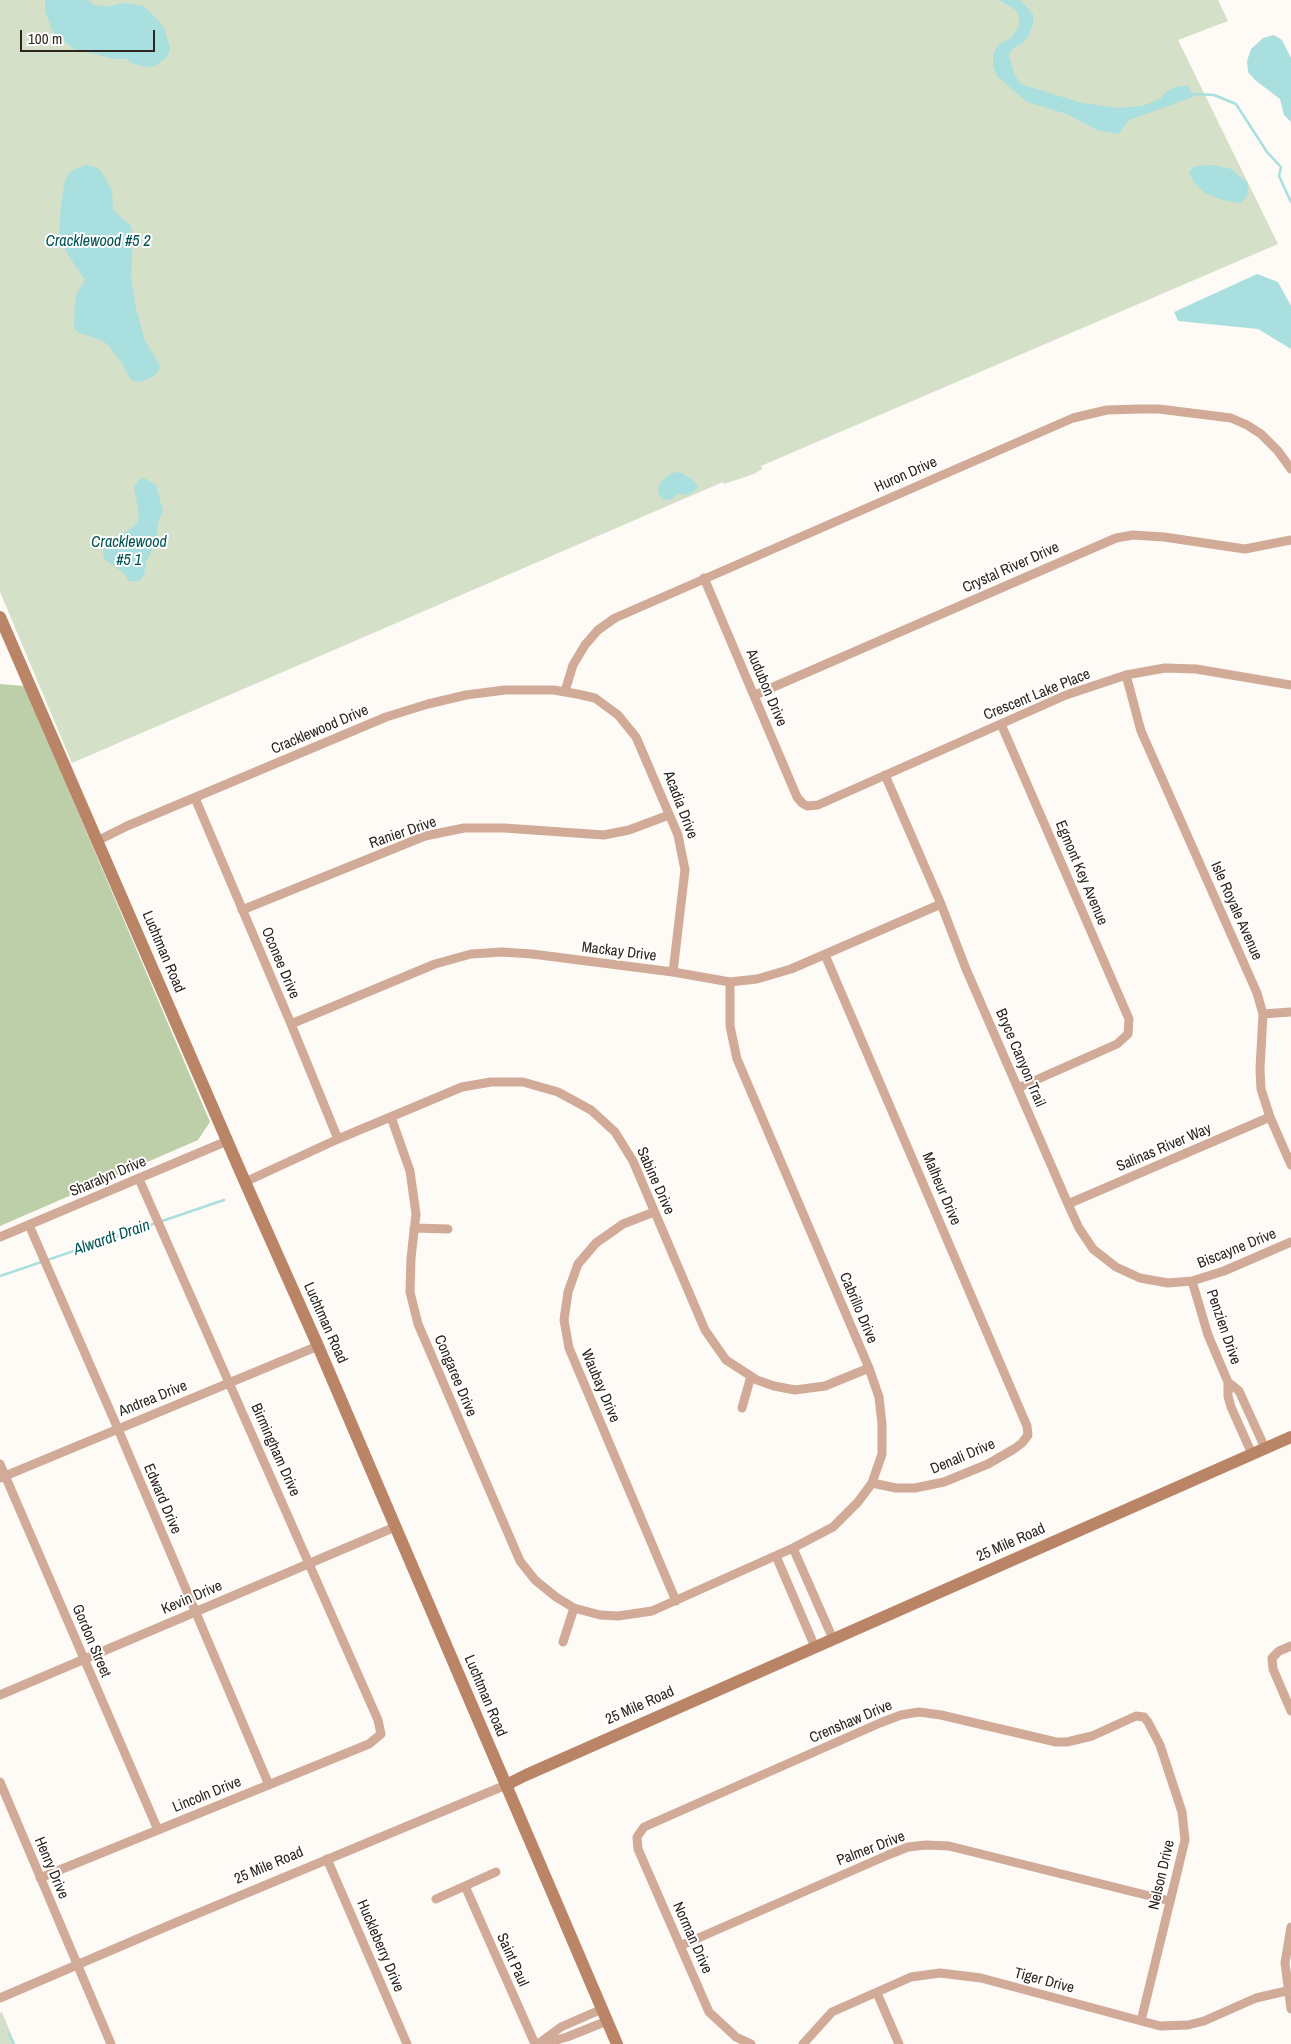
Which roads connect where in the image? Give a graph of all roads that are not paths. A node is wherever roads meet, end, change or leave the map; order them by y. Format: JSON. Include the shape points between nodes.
{"nodes":[{"id":1,"x":1291,"y":469,"type":"edge"},
{"id":2,"x":1291,"y":540,"type":"edge"},
{"id":3,"x":704,"y":578,"type":"junction"},
{"id":4,"x":0,"y":618,"type":"edge"},
{"id":5,"x":1126,"y":675,"type":"junction"},
{"id":6,"x":1291,"y":685,"type":"edge"},
{"id":7,"x":566,"y":691,"type":"junction"},
{"id":8,"x":755,"y":695,"type":"junction"},
{"id":9,"x":1001,"y":724,"type":"junction"},
{"id":10,"x":885,"y":775,"type":"junction"},
{"id":11,"x":195,"y":798,"type":"junction"},
{"id":12,"x":807,"y":806,"type":"joint"},
{"id":13,"x":669,"y":816,"type":"junction"},
{"id":14,"x":97,"y":841,"type":"junction"},
{"id":15,"x":941,"y":904,"type":"junction"},
{"id":16,"x":242,"y":910,"type":"junction"},
{"id":17,"x":825,"y":955,"type":"junction"},
{"id":18,"x":673,"y":972,"type":"junction"},
{"id":19,"x":730,"y":982,"type":"junction"},
{"id":20,"x":1291,"y":1012,"type":"edge"},
{"id":21,"x":1263,"y":1014,"type":"junction"},
{"id":22,"x":291,"y":1024,"type":"junction"},
{"id":23,"x":1018,"y":1088,"type":"junction"},
{"id":24,"x":391,"y":1116,"type":"junction"},
{"id":25,"x":1270,"y":1117,"type":"junction"},
{"id":26,"x":338,"y":1140,"type":"junction"},
{"id":27,"x":227,"y":1141,"type":"junction"},
{"id":28,"x":1291,"y":1165,"type":"edge"},
{"id":29,"x":139,"y":1178,"type":"junction"},
{"id":30,"x":245,"y":1182,"type":"junction"},
{"id":31,"x":1068,"y":1204,"type":"junction"},
{"id":32,"x":654,"y":1212,"type":"junction"},
{"id":33,"x":28,"y":1225,"type":"junction"},
{"id":34,"x":414,"y":1228,"type":"junction"},
{"id":35,"x":448,"y":1229,"type":"dead end"},
{"id":36,"x":0,"y":1237,"type":"edge"},
{"id":37,"x":1291,"y":1242,"type":"edge"},
{"id":38,"x":1192,"y":1281,"type":"junction"},
{"id":39,"x":318,"y":1346,"type":"junction"},
{"id":40,"x":869,"y":1368,"type":"junction"},
{"id":41,"x":751,"y":1376,"type":"junction"},
{"id":42,"x":230,"y":1382,"type":"junction"},
{"id":43,"x":1228,"y":1382,"type":"junction"},
{"id":44,"x":742,"y":1408,"type":"dead end"},
{"id":45,"x":118,"y":1428,"type":"junction"},
{"id":46,"x":1028,"y":1434,"type":"joint"},
{"id":47,"x":1291,"y":1437,"type":"edge"},
{"id":48,"x":1265,"y":1448,"type":"junction"},
{"id":49,"x":1252,"y":1454,"type":"junction"},
{"id":50,"x":0,"y":1464,"type":"edge"},
{"id":51,"x":3,"y":1477,"type":"edge"},
{"id":52,"x":872,"y":1483,"type":"junction"},
{"id":53,"x":395,"y":1528,"type":"junction"},
{"id":54,"x":793,"y":1548,"type":"junction"},
{"id":55,"x":776,"y":1556,"type":"junction"},
{"id":56,"x":310,"y":1564,"type":"junction"},
{"id":57,"x":676,"y":1601,"type":"junction"},
{"id":58,"x":577,"y":1609,"type":"junction"},
{"id":59,"x":195,"y":1612,"type":"junction"},
{"id":60,"x":833,"y":1639,"type":"junction"},
{"id":61,"x":563,"y":1642,"type":"dead end"},
{"id":62,"x":1291,"y":1646,"type":"edge"},
{"id":63,"x":815,"y":1647,"type":"junction"},
{"id":64,"x":84,"y":1660,"type":"junction"},
{"id":65,"x":0,"y":1695,"type":"edge"},
{"id":66,"x":1291,"y":1711,"type":"edge"},
{"id":67,"x":1136,"y":1716,"type":"joint"},
{"id":68,"x":381,"y":1734,"type":"joint"},
{"id":69,"x":0,"y":1782,"type":"edge"},
{"id":70,"x":269,"y":1784,"type":"junction"},
{"id":71,"x":506,"y":1785,"type":"junction"},
{"id":72,"x":644,"y":1828,"type":"joint"},
{"id":73,"x":158,"y":1830,"type":"junction"},
{"id":74,"x":328,"y":1859,"type":"junction"},
{"id":75,"x":496,"y":1872,"type":"dead end"},
{"id":76,"x":40,"y":1878,"type":"junction"},
{"id":77,"x":465,"y":1886,"type":"junction"},
{"id":78,"x":436,"y":1899,"type":"dead end"},
{"id":79,"x":1170,"y":1901,"type":"junction"},
{"id":80,"x":1291,"y":1927,"type":"edge"},
{"id":81,"x":680,"y":1946,"type":"junction"},
{"id":82,"x":77,"y":1965,"type":"junction"},
{"id":83,"x":1289,"y":1990,"type":"edge"},
{"id":84,"x":877,"y":1992,"type":"junction"},
{"id":85,"x":0,"y":1998,"type":"edge"},
{"id":86,"x":1291,"y":2009,"type":"edge"},
{"id":87,"x":604,"y":2015,"type":"junction"},
{"id":88,"x":1141,"y":2021,"type":"junction"},
{"id":89,"x":111,"y":2044,"type":"edge"},
{"id":90,"x":407,"y":2044,"type":"edge"},
{"id":91,"x":538,"y":2044,"type":"edge"},
{"id":92,"x":617,"y":2044,"type":"edge"},
{"id":93,"x":750,"y":2044,"type":"edge"},
{"id":94,"x":803,"y":2044,"type":"edge"},
{"id":95,"x":899,"y":2044,"type":"edge"}],
"edges":[{"from":1,"to":3,"type":"street","name":"Huron Drive","via":[[1261,434],[1231,418],[1159,409],[1090,413],[1054,425]]},
{"from":2,"to":8,"type":"street","name":"Crystal River Drive","via":[[1245,549],[1164,537],[1133,535],[1116,538]]},
{"from":3,"to":7,"type":"street","name":"Huron Drive","via":[[606,624],[578,655]]},
{"from":3,"to":8,"type":"street","name":"Audubon Drive"},
{"from":4,"to":14,"type":"street","name":"Luchtman Road"},
{"from":5,"to":6,"type":"street","name":"Crescent Lake Place","via":[[1165,668],[1196,669]]},
{"from":5,"to":9,"type":"street","name":"Crescent Lake Place","via":[[1066,695]]},
{"from":5,"to":21,"type":"street","name":"Isle Royale Avenue","via":[[1141,731],[1251,979]]},
{"from":7,"to":11,"type":"street","name":"Cracklewood Drive","via":[[505,690],[428,704],[386,717]]},
{"from":7,"to":13,"type":"street","name":"Acadia Drive","via":[[595,698],[618,715],[636,737]]},
{"from":8,"to":12,"type":"street","name":"Audubon Drive","via":[[797,797]]},
{"from":9,"to":10,"type":"street","name":"Crescent Lake Place"},
{"from":9,"to":23,"type":"street","name":"Egmont Key Avenue","via":[[1129,1019],[1128,1034],[1110,1048]]},
{"from":10,"to":12,"type":"street","name":"Crescent Lake Place","via":[[818,805]]},
{"from":10,"to":15,"type":"street","name":"Bryce Canyon Trail"},
{"from":11,"to":14,"type":"street","name":"Cracklewood Drive"},
{"from":11,"to":16,"type":"street","name":"Oconee Drive"},
{"from":13,"to":16,"type":"street","name":"Ranier Drive","via":[[604,835],[464,828],[425,836]]},
{"from":13,"to":18,"type":"street","name":"Acadia Drive","via":[[678,835],[685,870]]},
{"from":14,"to":27,"type":"street","name":"Luchtman Road"},
{"from":15,"to":17,"type":"street","name":"Mackay Drive"},
{"from":15,"to":23,"type":"street","name":"Bryce Canyon Trail"},
{"from":16,"to":22,"type":"street","name":"Oconee Drive"},
{"from":17,"to":19,"type":"street","name":"Mackay Drive","via":[[779,973]]},
{"from":17,"to":46,"type":"street","name":"Malheur Drive","via":[[1028,1426]]},
{"from":18,"to":19,"type":"street","name":"Mackay Drive"},
{"from":18,"to":22,"type":"street","name":"Mackay Drive","via":[[532,954],[471,954],[435,964]]},
{"from":19,"to":40,"type":"street","name":"Cabrillo Drive","via":[[730,1026],[737,1060]]},
{"from":20,"to":21,"type":"street"},
{"from":21,"to":25,"type":"street","name":"Isle Royale Avenue","via":[[1260,1080]]},
{"from":22,"to":26,"type":"street","name":"Oconee Drive"},
{"from":23,"to":31,"type":"street","name":"Bryce Canyon Trail"},
{"from":24,"to":26,"type":"street","name":"Sabine Drive"},
{"from":24,"to":32,"type":"street","name":"Sabine Drive","via":[[462,1088],[491,1082],[523,1082],[558,1092],[591,1110],[615,1132],[633,1160]]},
{"from":24,"to":34,"type":"street","name":"Congaree Drive","via":[[410,1171],[416,1214]]},
{"from":25,"to":28,"type":"street","name":"Isle Royale Avenue"},
{"from":25,"to":31,"type":"street","name":"Salinas River Way"},
{"from":26,"to":30,"type":"street","name":"Sabine Drive"},
{"from":27,"to":29,"type":"street","name":"Sharalyn Drive"},
{"from":27,"to":30,"type":"street","name":"Luchtman Road"},
{"from":29,"to":33,"type":"street","name":"Sharalyn Drive"},
{"from":29,"to":42,"type":"street","name":"Birmingham Drive"},
{"from":30,"to":39,"type":"street","name":"Luchtman Road"},
{"from":31,"to":38,"type":"street","name":"Bryce Canyon Trail","via":[[1093,1249],[1116,1267],[1140,1278],[1168,1283]]},
{"from":32,"to":41,"type":"street","name":"Sabine Drive","via":[[705,1330],[726,1360]]},
{"from":32,"to":57,"type":"street","name":"Waubay Drive","via":[[623,1224],[596,1243],[578,1264],[568,1292],[564,1320],[570,1348]]},
{"from":33,"to":36,"type":"street","name":"Sharalyn Drive"},
{"from":33,"to":45,"type":"street","name":"Edward Drive"},
{"from":34,"to":35,"type":"street"},
{"from":34,"to":58,"type":"street","name":"Congaree Drive","via":[[410,1292],[418,1324],[520,1561],[535,1580]]},
{"from":37,"to":38,"type":"street","name":"Biscayne Drive"},
{"from":38,"to":43,"type":"street","name":"Penzien Drive","via":[[1208,1335]]},
{"from":39,"to":42,"type":"street","name":"Andrea Drive"},
{"from":39,"to":53,"type":"street","name":"Luchtman Road"},
{"from":40,"to":41,"type":"street","name":"Sabine Drive","via":[[825,1386],[795,1390],[774,1386]]},
{"from":40,"to":52,"type":"street","name":"Cabrillo Drive","via":[[879,1398],[882,1424],[882,1454]]},
{"from":41,"to":44,"type":"street"},
{"from":42,"to":45,"type":"street","name":"Andrea Drive"},
{"from":42,"to":56,"type":"street","name":"Birmingham Drive"},
{"from":43,"to":48,"type":"street","name":"Penzien Drive","via":[[1239,1391]]},
{"from":43,"to":49,"type":"street","name":"Penzien Drive","via":[[1231,1407]]},
{"from":45,"to":51,"type":"street","name":"Andrea Drive"},
{"from":45,"to":59,"type":"street","name":"Edward Drive"},
{"from":46,"to":52,"type":"street","name":"Denali Drive","via":[[1022,1443],[988,1464],[931,1486],[896,1488]]},
{"from":47,"to":48,"type":"street","name":"25 Mile Road"},
{"from":48,"to":49,"type":"street","name":"25 Mile Road"},
{"from":49,"to":60,"type":"street","name":"25 Mile Road"},
{"from":50,"to":51,"type":"street","name":"Gordon Street"},
{"from":51,"to":64,"type":"street","name":"Gordon Street"},
{"from":52,"to":54,"type":"street","name":"Cabrillo Drive","via":[[858,1502],[832,1526]]},
{"from":53,"to":56,"type":"street","name":"Kevin Drive"},
{"from":53,"to":71,"type":"street","name":"Luchtman Road"},
{"from":54,"to":55,"type":"street","name":"Cabrillo Drive"},
{"from":54,"to":60,"type":"street"},
{"from":55,"to":57,"type":"street","name":"Cabrillo Drive"},
{"from":55,"to":63,"type":"street"},
{"from":56,"to":59,"type":"street","name":"Kevin Drive"},
{"from":56,"to":68,"type":"street","name":"Birmingham Drive","via":[[378,1720]]},
{"from":57,"to":58,"type":"street","name":"Cabrillo Drive","via":[[636,1615],[600,1615]]},
{"from":58,"to":61,"type":"street"},
{"from":59,"to":64,"type":"street","name":"Kevin Drive"},
{"from":59,"to":70,"type":"street","name":"Edward Drive"},
{"from":60,"to":63,"type":"street","name":"25 Mile Road"},
{"from":62,"to":66,"type":"street","via":[[1272,1658],[1273,1669]]},
{"from":63,"to":71,"type":"street","name":"25 Mile Road"},
{"from":64,"to":65,"type":"street","name":"Kevin Drive"},
{"from":64,"to":73,"type":"street","name":"Gordon Street"},
{"from":67,"to":72,"type":"street","name":"Crenshaw Drive","via":[[1092,1736],[1056,1742],[941,1714],[919,1712],[901,1715]]},
{"from":67,"to":79,"type":"street","name":"Nelson Drive","via":[[1144,1717],[1160,1745],[1182,1812],[1185,1840]]},
{"from":68,"to":70,"type":"street","name":"Lincoln Drive","via":[[370,1744]]},
{"from":69,"to":76,"type":"street","name":"Henry Drive"},
{"from":70,"to":73,"type":"street","name":"Lincoln Drive"},
{"from":71,"to":74,"type":"street","name":"25 Mile Road"},
{"from":71,"to":87,"type":"street","name":"Luchtman Road"},
{"from":72,"to":81,"type":"street","name":"Norman Drive","via":[[637,1837],[637,1845]]},
{"from":73,"to":76,"type":"street","name":"Lincoln Drive"},
{"from":74,"to":82,"type":"street","name":"25 Mile Road"},
{"from":74,"to":90,"type":"street","name":"Huckleberry Drive"},
{"from":75,"to":77,"type":"street"},
{"from":76,"to":82,"type":"street","name":"Henry Drive"},
{"from":77,"to":78,"type":"street"},
{"from":77,"to":91,"type":"street","name":"Saint Paul"},
{"from":79,"to":81,"type":"street","name":"Palmer Drive","via":[[950,1846],[926,1845],[888,1855]]},
{"from":79,"to":88,"type":"street","name":"Nelson Drive"},
{"from":80,"to":83,"type":"street","via":[[1284,1963]]},
{"from":81,"to":93,"type":"street","name":"Norman Drive","via":[[709,2012],[736,2037]]},
{"from":82,"to":85,"type":"street","name":"25 Mile Road"},
{"from":82,"to":89,"type":"street","name":"Henry Drive"},
{"from":83,"to":86,"type":"street"},
{"from":83,"to":88,"type":"street","name":"Tiger Drive","via":[[1256,1998],[1188,2025],[1160,2026]]},
{"from":84,"to":88,"type":"street","name":"Tiger Drive","via":[[911,1977],[940,1973],[981,1978]]},
{"from":84,"to":94,"type":"street","name":"Tiger Drive","via":[[832,2012]]},
{"from":84,"to":95,"type":"street"},
{"from":87,"to":91,"type":"street","via":[[567,2038]]},
{"from":87,"to":92,"type":"street","name":"Luchtman Road"}]}
